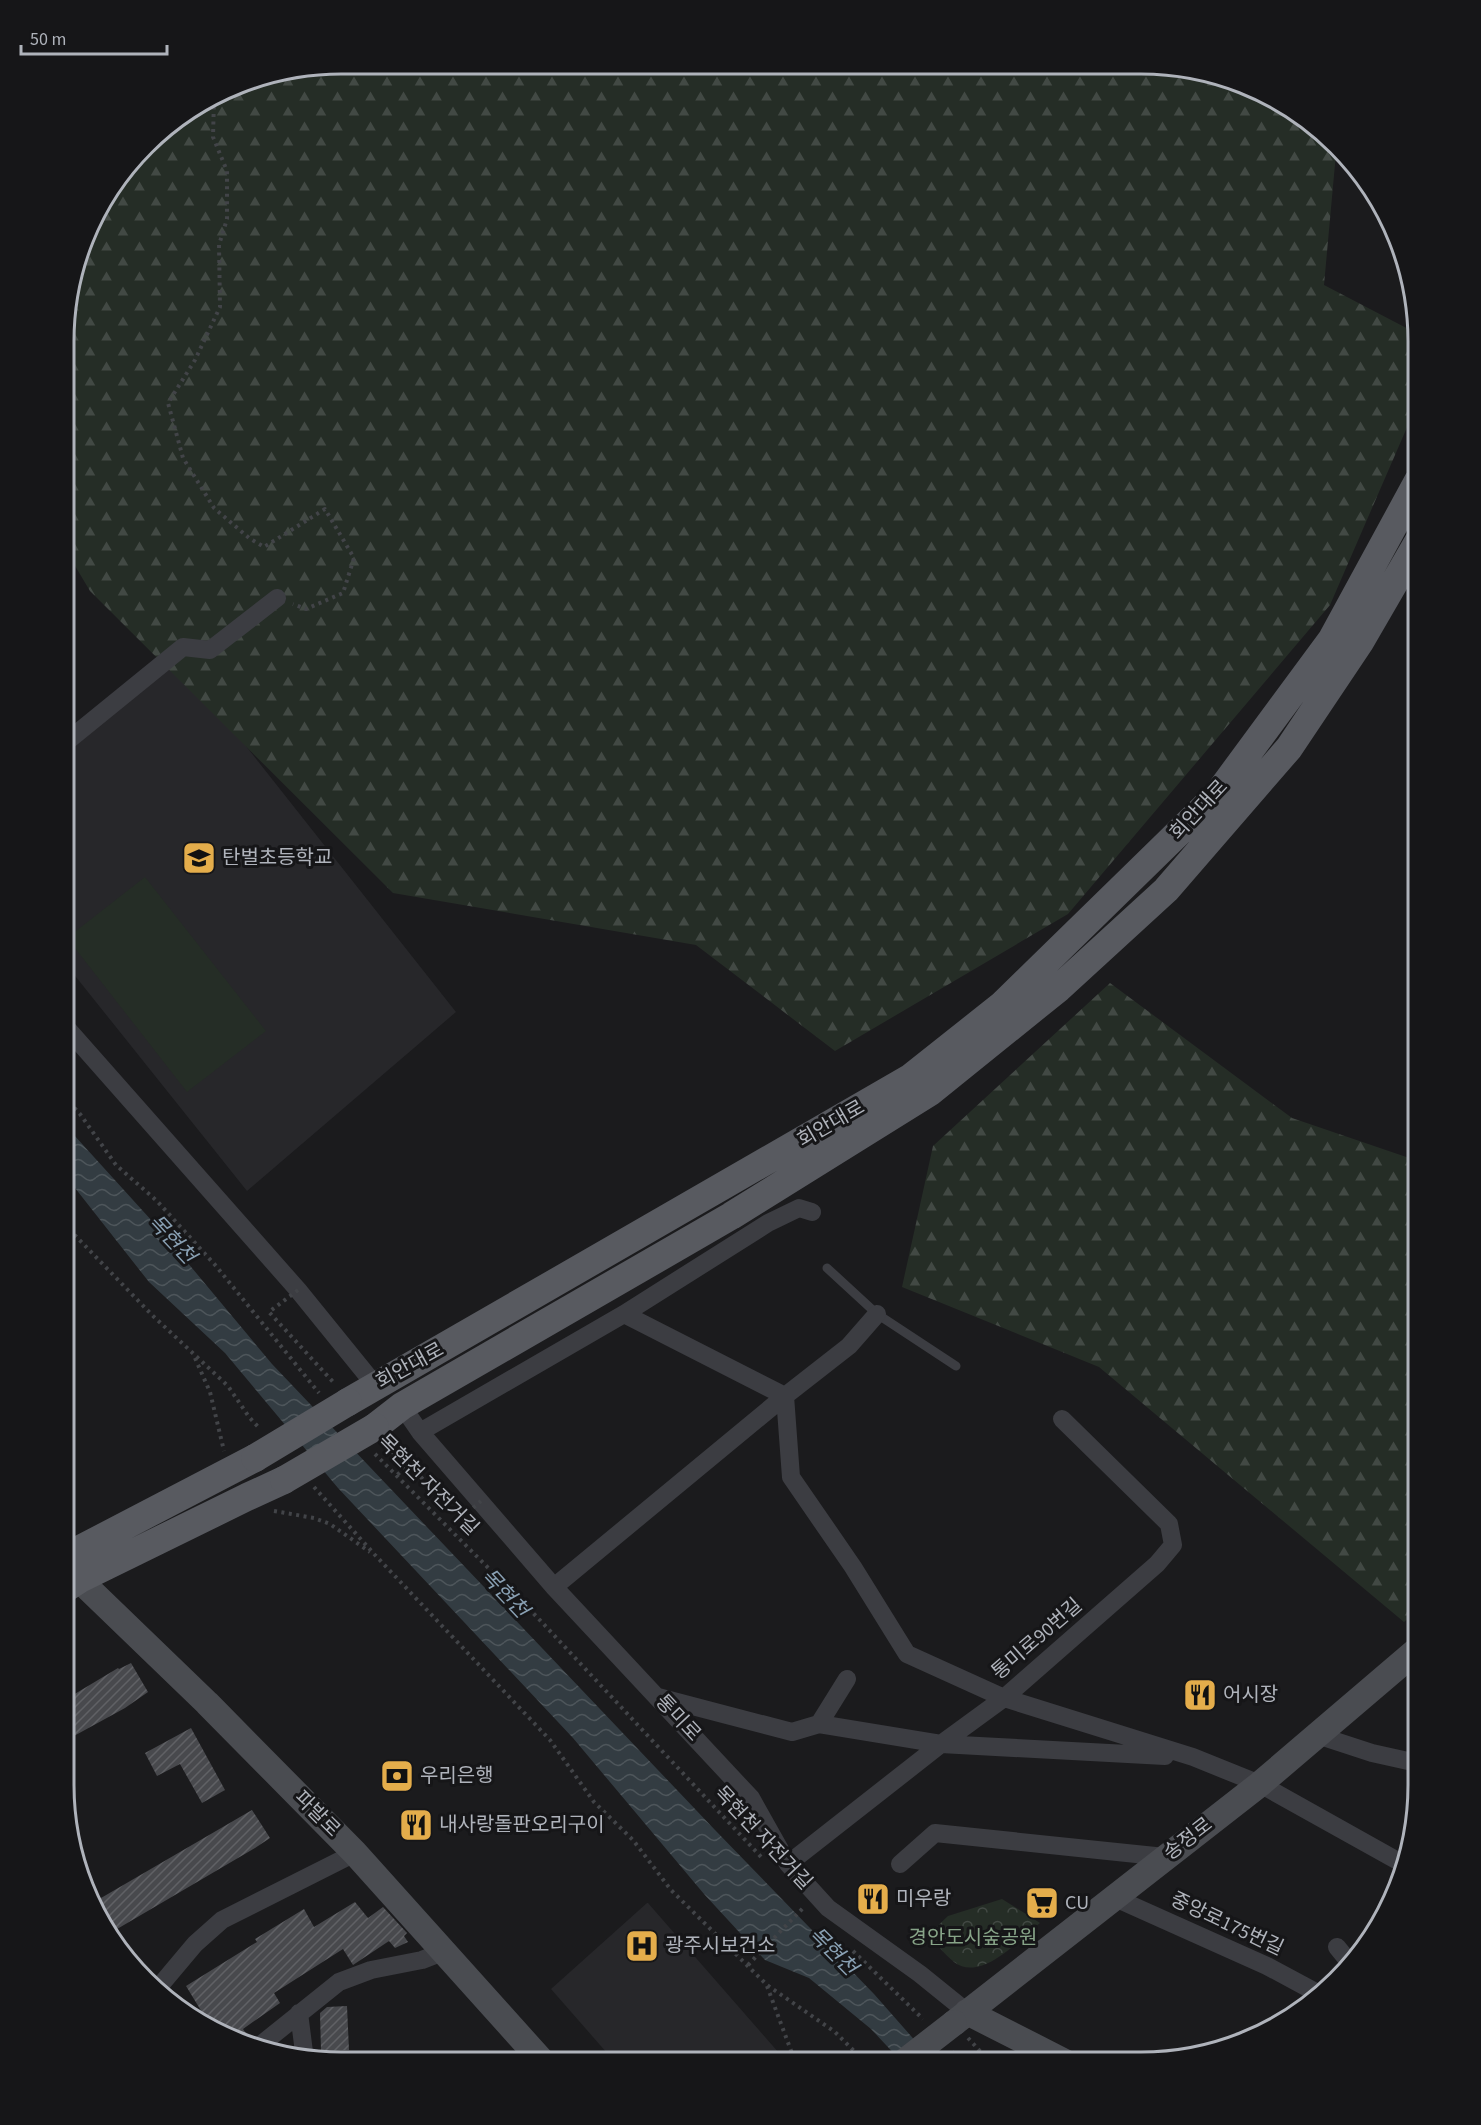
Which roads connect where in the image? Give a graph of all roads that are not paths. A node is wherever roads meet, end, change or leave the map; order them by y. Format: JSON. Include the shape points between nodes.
{"nodes":[{"id":1,"x":1408,"y":499,"type":"edge"},
{"id":2,"x":1408,"y":559,"type":"edge"},
{"id":3,"x":277,"y":598,"type":"road end"},
{"id":4,"x":74,"y":736,"type":"edge"},
{"id":5,"x":74,"y":1036,"type":"edge"},
{"id":6,"x":812,"y":1212,"type":"dead end"},
{"id":7,"x":827,"y":1268,"type":"dead end"},
{"id":8,"x":624,"y":1314,"type":"junction"},
{"id":9,"x":877,"y":1314,"type":"junction"},
{"id":10,"x":956,"y":1366,"type":"dead end"},
{"id":11,"x":375,"y":1385,"type":"junction"},
{"id":12,"x":785,"y":1396,"type":"junction"},
{"id":13,"x":402,"y":1406,"type":"junction"},
{"id":14,"x":1062,"y":1419,"type":"dead end"},
{"id":15,"x":420,"y":1432,"type":"junction"},
{"id":16,"x":74,"y":1569,"type":"edge"},
{"id":17,"x":74,"y":1570,"type":"edge"},
{"id":18,"x":74,"y":1579,"type":"edge"},
{"id":19,"x":554,"y":1587,"type":"junction"},
{"id":20,"x":1408,"y":1658,"type":"edge"},
{"id":21,"x":847,"y":1679,"type":"dead end"},
{"id":22,"x":658,"y":1697,"type":"junction"},
{"id":23,"x":1004,"y":1698,"type":"junction"},
{"id":24,"x":819,"y":1724,"type":"junction"},
{"id":25,"x":1317,"y":1735,"type":"junction"},
{"id":26,"x":941,"y":1744,"type":"junction"},
{"id":27,"x":1193,"y":1757,"type":"junction"},
{"id":28,"x":1408,"y":1761,"type":"edge"},
{"id":29,"x":1260,"y":1784,"type":"junction"},
{"id":30,"x":355,"y":1852,"type":"junction"},
{"id":31,"x":1165,"y":1857,"type":"junction"},
{"id":32,"x":1396,"y":1860,"type":"edge"},
{"id":33,"x":788,"y":1864,"type":"junction"},
{"id":34,"x":900,"y":1864,"type":"dead end"},
{"id":35,"x":1113,"y":1897,"type":"junction"},
{"id":36,"x":1336,"y":1947,"type":"dead end"},
{"id":37,"x":445,"y":1951,"type":"junction"},
{"id":38,"x":1344,"y":1957,"type":"edge"},
{"id":39,"x":162,"y":1983,"type":"edge"},
{"id":40,"x":1311,"y":1990,"type":"edge"},
{"id":41,"x":299,"y":2013,"type":"junction"},
{"id":42,"x":956,"y":2026,"type":"junction"},
{"id":43,"x":266,"y":2040,"type":"edge"},
{"id":44,"x":303,"y":2049,"type":"edge"},
{"id":45,"x":534,"y":2052,"type":"edge"},
{"id":46,"x":918,"y":2052,"type":"edge"},
{"id":47,"x":1016,"y":2052,"type":"edge"},
{"id":48,"x":1035,"y":2052,"type":"edge"}],
"edges":[{"from":1,"to":11,"type":"main road","name":"회안대로","via":[[1332,639],[1217,795],[1002,1005],[910,1078]]},
{"from":2,"to":13,"type":"main road","name":"회안대로","via":[[1360,642],[1290,748],[1166,890],[1059,988],[930,1092],[731,1216]]},
{"from":3,"to":4,"type":"street","via":[[210,650],[183,647]]},
{"from":5,"to":11,"type":"street","via":[[298,1290]]},
{"from":6,"to":8,"type":"street","via":[[799,1208],[768,1223]]},
{"from":7,"to":9,"type":"lane"},
{"from":8,"to":12,"type":"street"},
{"from":8,"to":15,"type":"street"},
{"from":9,"to":10,"type":"lane"},
{"from":9,"to":12,"type":"street","via":[[849,1346]]},
{"from":11,"to":16,"type":"main road","name":"회안대로","bridge":true,"via":[[336,1400],[260,1446]]},
{"from":12,"to":19,"type":"street"},
{"from":12,"to":23,"type":"street","via":[[791,1477],[907,1654]]},
{"from":13,"to":15,"type":"street","name":"통미로"},
{"from":13,"to":17,"type":"main road","name":"회안대로","bridge":true,"via":[[377,1441],[297,1481],[246,1497]]},
{"from":14,"to":23,"type":"street","name":"통미로90번길","via":[[1169,1524],[1173,1545],[1157,1564]]},
{"from":15,"to":19,"type":"street","name":"통미로"},
{"from":18,"to":30,"type":"main road","name":"파발로"},
{"from":19,"to":22,"type":"street","name":"통미로"},
{"from":20,"to":25,"type":"main road","name":"송정로"},
{"from":21,"to":24,"type":"street"},
{"from":22,"to":24,"type":"street","via":[[792,1732]]},
{"from":22,"to":33,"type":"street","name":"통미로","via":[[751,1798]]},
{"from":23,"to":26,"type":"street","name":"통미로90번길"},
{"from":23,"to":27,"type":"street"},
{"from":24,"to":26,"type":"street"},
{"from":25,"to":28,"type":"street"},
{"from":25,"to":29,"type":"main road","name":"송정로"},
{"from":26,"to":27,"type":"street"},
{"from":26,"to":33,"type":"street","name":"통미로90번길"},
{"from":27,"to":29,"type":"street"},
{"from":29,"to":31,"type":"main road","name":"송정로"},
{"from":29,"to":32,"type":"street"},
{"from":30,"to":37,"type":"main road","name":"파발로"},
{"from":30,"to":39,"type":"street","via":[[222,1920],[195,1944]]},
{"from":31,"to":34,"type":"street","via":[[935,1833]]},
{"from":31,"to":35,"type":"main road","name":"송정로"},
{"from":33,"to":42,"type":"street","name":"통미로","via":[[828,1908],[920,1974]]},
{"from":35,"to":40,"type":"street","name":"중앙로175번길"},
{"from":35,"to":42,"type":"main road","name":"송정로"},
{"from":36,"to":38,"type":"street"},
{"from":37,"to":41,"type":"street","via":[[339,1982]]},
{"from":37,"to":45,"type":"main road","name":"파발로"},
{"from":41,"to":43,"type":"street"},
{"from":41,"to":44,"type":"street"},
{"from":42,"to":46,"type":"main road","name":"송정로","bridge":true},
{"from":42,"to":47,"type":"main road","name":"통미로"},
{"from":42,"to":48,"type":"main road","name":"통미로"}]}
